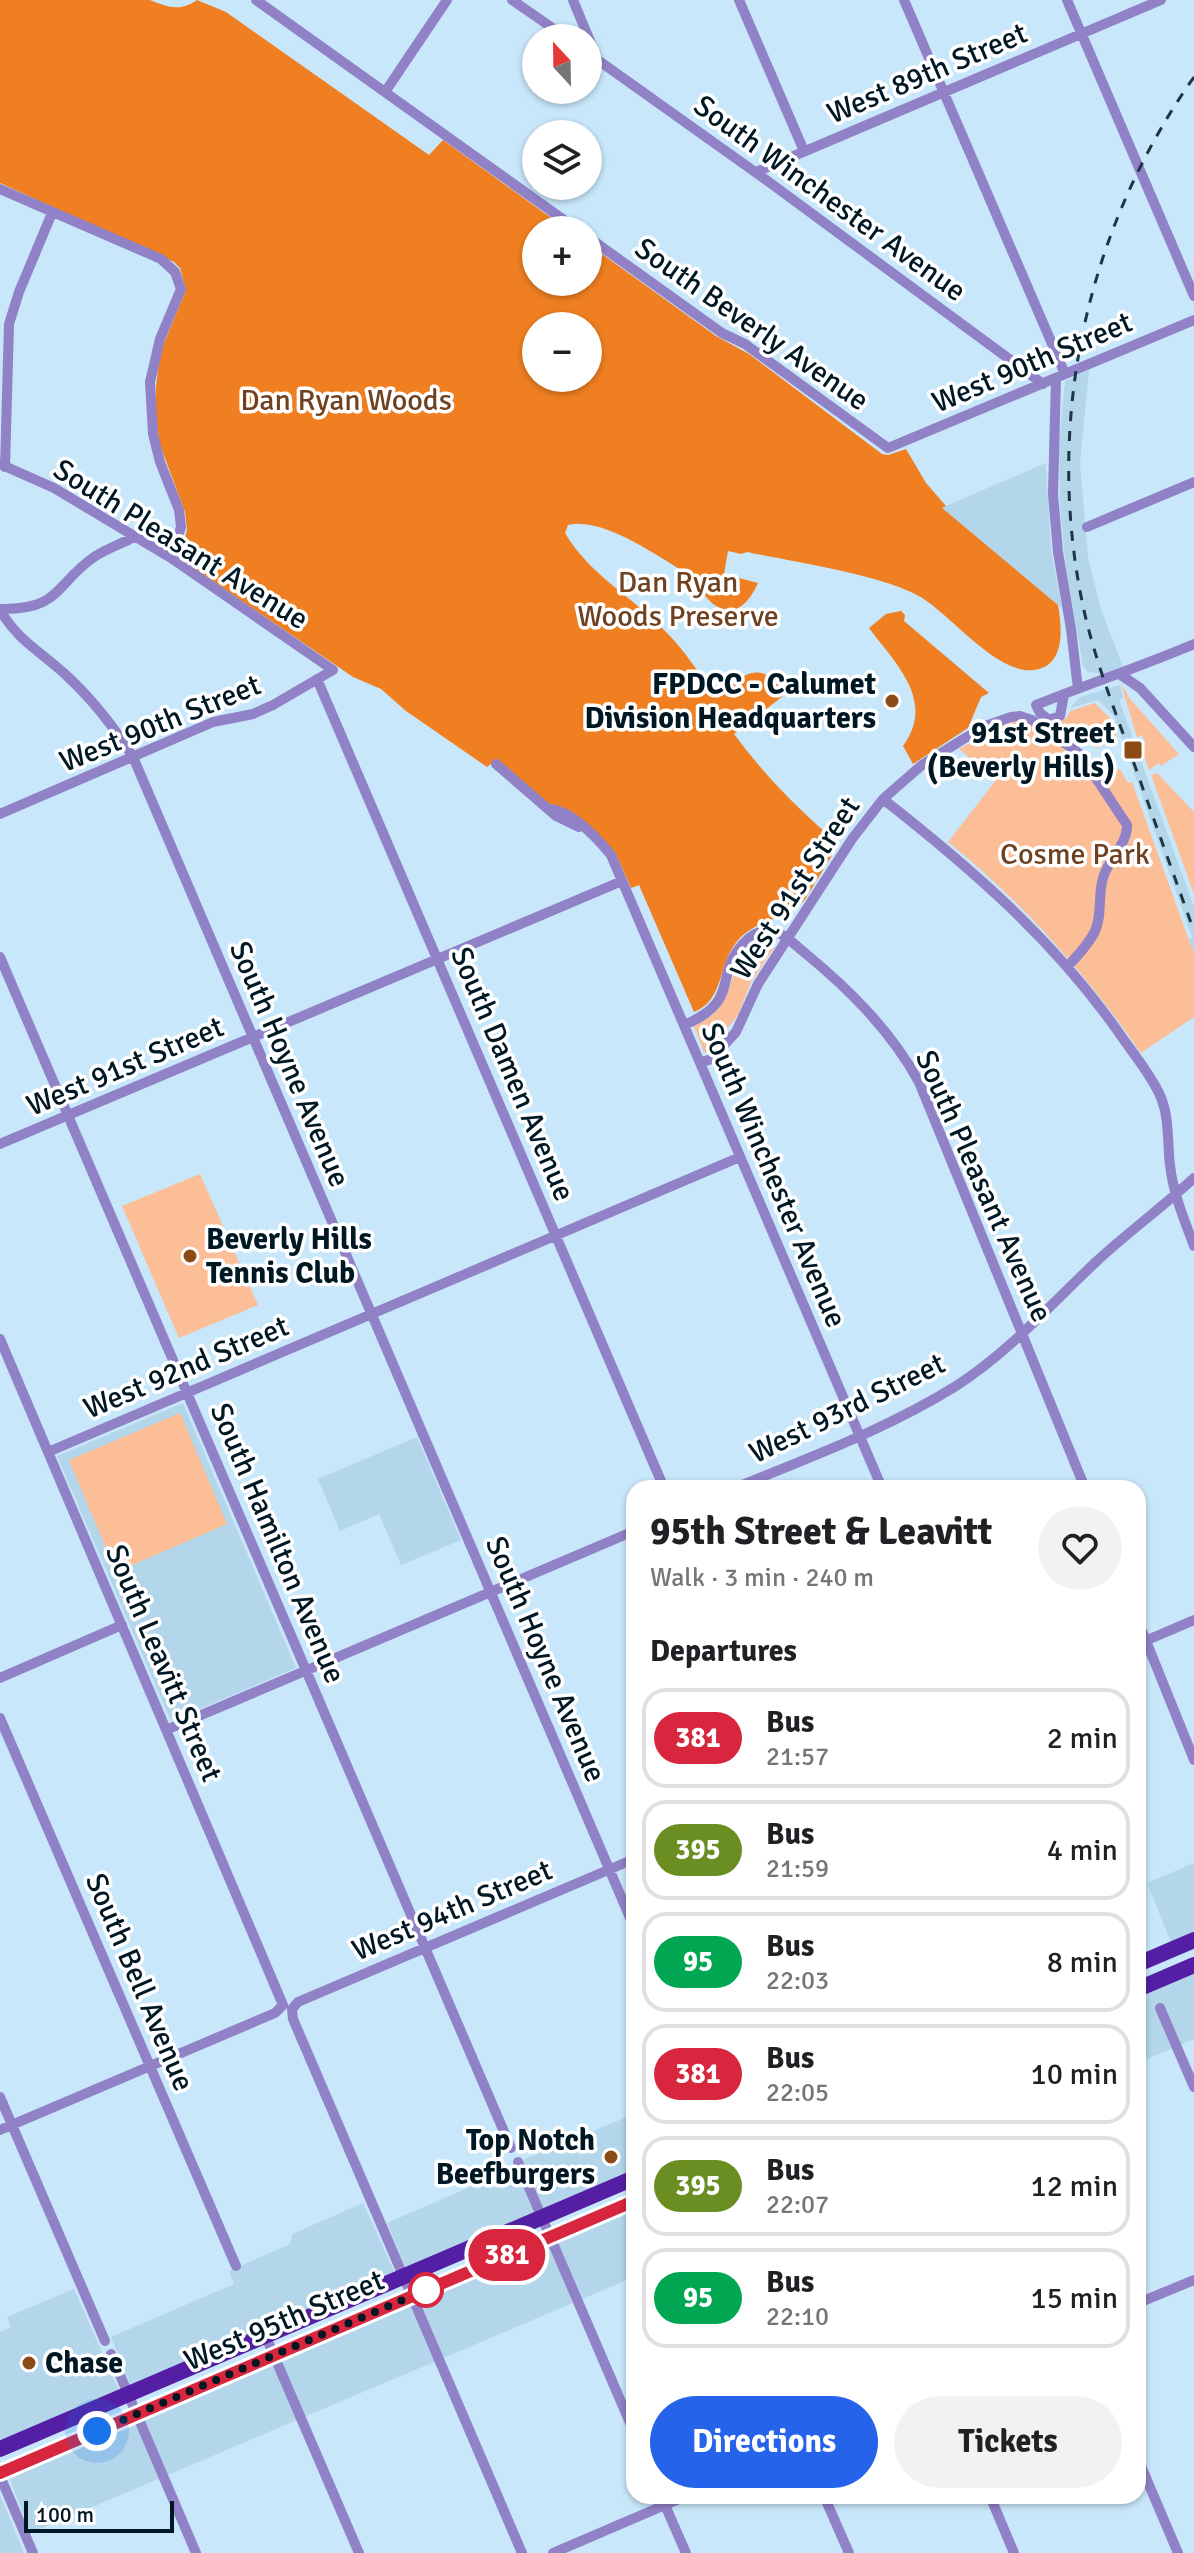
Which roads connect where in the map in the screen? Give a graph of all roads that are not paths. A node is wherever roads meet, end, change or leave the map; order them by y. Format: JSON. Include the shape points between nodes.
{"nodes":[{"id":1,"x":256,"y":0,"type":"edge"},
{"id":2,"x":447,"y":0,"type":"edge"},
{"id":3,"x":512,"y":0,"type":"edge"},
{"id":4,"x":573,"y":0,"type":"edge"},
{"id":5,"x":739,"y":0,"type":"edge"},
{"id":6,"x":904,"y":0,"type":"edge"},
{"id":7,"x":1067,"y":0,"type":"edge"},
{"id":8,"x":1161,"y":0,"type":"edge"},
{"id":9,"x":547,"y":24,"type":"edge"},
{"id":10,"x":582,"y":24,"type":"edge"},
{"id":11,"x":1082,"y":34,"type":"junction"},
{"id":12,"x":602,"y":62,"type":"edge"},
{"id":13,"x":385,"y":92,"type":"junction"},
{"id":14,"x":943,"y":92,"type":"junction"},
{"id":15,"x":804,"y":151,"type":"junction"},
{"id":16,"x":756,"y":172,"type":"junction"},
{"id":17,"x":0,"y":189,"type":"edge"},
{"id":18,"x":52,"y":213,"type":"junction"},
{"id":19,"x":558,"y":216,"type":"edge"},
{"id":20,"x":602,"y":247,"type":"edge"},
{"id":21,"x":1194,"y":296,"type":"edge"},
{"id":22,"x":1194,"y":320,"type":"edge"},
{"id":23,"x":1061,"y":376,"type":"junction"},
{"id":24,"x":1043,"y":384,"type":"junction"},
{"id":25,"x":888,"y":448,"type":"joint"},
{"id":26,"x":2,"y":466,"type":"edge"},
{"id":27,"x":1194,"y":482,"type":"edge"},
{"id":28,"x":1087,"y":527,"type":"dead end"},
{"id":29,"x":134,"y":537,"type":"junction"},
{"id":30,"x":171,"y":558,"type":"junction"},
{"id":31,"x":0,"y":609,"type":"edge"},
{"id":32,"x":1194,"y":644,"type":"edge"},
{"id":33,"x":333,"y":670,"type":"joint"},
{"id":34,"x":1121,"y":675,"type":"junction"},
{"id":35,"x":317,"y":679,"type":"junction"},
{"id":36,"x":1078,"y":689,"type":"junction"},
{"id":37,"x":1064,"y":694,"type":"junction"},
{"id":38,"x":1194,"y":747,"type":"edge"},
{"id":39,"x":133,"y":757,"type":"junction"},
{"id":40,"x":496,"y":764,"type":"dead end"},
{"id":41,"x":883,"y":799,"type":"junction"},
{"id":42,"x":0,"y":814,"type":"edge"},
{"id":43,"x":622,"y":881,"type":"junction"},
{"id":44,"x":787,"y":939,"type":"junction"},
{"id":45,"x":0,"y":957,"type":"edge"},
{"id":46,"x":438,"y":959,"type":"junction"},
{"id":47,"x":1068,"y":966,"type":"junction"},
{"id":48,"x":684,"y":1025,"type":"junction"},
{"id":49,"x":252,"y":1038,"type":"junction"},
{"id":50,"x":700,"y":1063,"type":"junction"},
{"id":51,"x":68,"y":1116,"type":"junction"},
{"id":52,"x":0,"y":1144,"type":"edge"},
{"id":53,"x":740,"y":1157,"type":"junction"},
{"id":54,"x":1194,"y":1178,"type":"edge"},
{"id":55,"x":1175,"y":1195,"type":"junction"},
{"id":56,"x":556,"y":1236,"type":"junction"},
{"id":57,"x":1194,"y":1246,"type":"edge"},
{"id":58,"x":371,"y":1314,"type":"junction"},
{"id":59,"x":1023,"y":1333,"type":"junction"},
{"id":60,"x":0,"y":1339,"type":"edge"},
{"id":61,"x":187,"y":1393,"type":"junction"},
{"id":62,"x":859,"y":1436,"type":"junction"},
{"id":63,"x":48,"y":1452,"type":"junction"},
{"id":64,"x":661,"y":1480,"type":"edge"},
{"id":65,"x":754,"y":1480,"type":"edge"},
{"id":66,"x":878,"y":1480,"type":"edge"},
{"id":67,"x":1082,"y":1480,"type":"edge"},
{"id":68,"x":626,"y":1534,"type":"edge"},
{"id":69,"x":492,"y":1592,"type":"junction"},
{"id":70,"x":1194,"y":1620,"type":"edge"},
{"id":71,"x":122,"y":1625,"type":"junction"},
{"id":72,"x":1146,"y":1640,"type":"edge"},
{"id":73,"x":1146,"y":1651,"type":"edge"},
{"id":74,"x":307,"y":1671,"type":"junction"},
{"id":75,"x":0,"y":1678,"type":"edge"},
{"id":76,"x":0,"y":1718,"type":"edge"},
{"id":77,"x":166,"y":1730,"type":"junction"},
{"id":78,"x":1194,"y":1760,"type":"edge"},
{"id":79,"x":626,"y":1863,"type":"edge"},
{"id":80,"x":609,"y":1870,"type":"junction"},
{"id":81,"x":626,"y":1909,"type":"edge"},
{"id":82,"x":1194,"y":1940,"type":"edge"},
{"id":83,"x":425,"y":1948,"type":"junction"},
{"id":84,"x":1146,"y":1961,"type":"edge"},
{"id":85,"x":1194,"y":1965,"type":"edge"},
{"id":86,"x":1146,"y":1986,"type":"edge"},
{"id":87,"x":1160,"y":2008,"type":"dead end"},
{"id":88,"x":287,"y":2011,"type":"junction"},
{"id":89,"x":150,"y":2066,"type":"junction"},
{"id":90,"x":1194,"y":2087,"type":"edge"},
{"id":91,"x":0,"y":2097,"type":"edge"},
{"id":92,"x":12,"y":2125,"type":"junction"},
{"id":93,"x":0,"y":2130,"type":"edge"},
{"id":94,"x":511,"y":2148,"type":"dead end"},
{"id":95,"x":518,"y":2162,"type":"dead end"},
{"id":96,"x":626,"y":2181,"type":"edge"},
{"id":97,"x":626,"y":2204,"type":"edge"},
{"id":98,"x":542,"y":2217,"type":"junction"},
{"id":99,"x":550,"y":2237,"type":"junction"},
{"id":100,"x":236,"y":2266,"type":"dead end"},
{"id":101,"x":403,"y":2277,"type":"junction"},
{"id":102,"x":1194,"y":2280,"type":"edge"},
{"id":103,"x":412,"y":2296,"type":"junction"},
{"id":104,"x":1146,"y":2300,"type":"edge"},
{"id":105,"x":266,"y":2337,"type":"junction"},
{"id":106,"x":105,"y":2341,"type":"dead end"},
{"id":107,"x":111,"y":2354,"type":"dead end"},
{"id":108,"x":274,"y":2355,"type":"junction"},
{"id":109,"x":128,"y":2395,"type":"junction"},
{"id":110,"x":626,"y":2413,"type":"edge"},
{"id":111,"x":136,"y":2414,"type":"junction"},
{"id":112,"x":0,"y":2449,"type":"edge"},
{"id":113,"x":0,"y":2474,"type":"edge"},
{"id":114,"x":1146,"y":2478,"type":"edge"},
{"id":115,"x":655,"y":2504,"type":"edge"},
{"id":116,"x":665,"y":2504,"type":"edge"},
{"id":117,"x":828,"y":2504,"type":"edge"},
{"id":118,"x":993,"y":2504,"type":"edge"},
{"id":119,"x":33,"y":2553,"type":"edge"},
{"id":120,"x":196,"y":2553,"type":"edge"},
{"id":121,"x":359,"y":2553,"type":"edge"},
{"id":122,"x":522,"y":2553,"type":"edge"},
{"id":123,"x":553,"y":2553,"type":"edge"},
{"id":124,"x":686,"y":2553,"type":"edge"},
{"id":125,"x":849,"y":2553,"type":"edge"},
{"id":126,"x":1014,"y":2553,"type":"edge"},
{"id":127,"x":1178,"y":2553,"type":"edge"}],
"edges":[{"from":1,"to":13,"type":"street"},
{"from":2,"to":13,"type":"street"},
{"from":3,"to":9,"type":"street"},
{"from":4,"to":10,"type":"street"},
{"from":5,"to":15,"type":"street"},
{"from":6,"to":14,"type":"street"},
{"from":7,"to":11,"type":"street"},
{"from":8,"to":11,"type":"street","name":"West 89th Street"},
{"from":11,"to":14,"type":"street","name":"West 89th Street"},
{"from":11,"to":21,"type":"street"},
{"from":12,"to":16,"type":"street","name":"South Winchester Avenue"},
{"from":13,"to":19,"type":"street"},
{"from":14,"to":15,"type":"street","name":"West 89th Street"},
{"from":14,"to":23,"type":"street"},
{"from":15,"to":16,"type":"street","name":"West 89th Street"},
{"from":16,"to":24,"type":"street","name":"South Winchester Avenue"},
{"from":17,"to":18,"type":"street"},
{"from":18,"to":26,"type":"street","via":[[9,324]]},
{"from":18,"to":30,"type":"street","via":[[161,259],[175,272],[181,289],[160,339],[150,382],[153,434],[179,510],[181,527]]},
{"from":20,"to":25,"type":"street","name":"South Beverly Avenue"},
{"from":22,"to":23,"type":"street","name":"West 90th Street"},
{"from":23,"to":24,"type":"street","name":"West 90th Street"},
{"from":23,"to":36,"type":"street","via":[[1054,509]]},
{"from":24,"to":25,"type":"street","name":"West 90th Street"},
{"from":26,"to":29,"type":"street","name":"South Pleasant Avenue","via":[[54,488]]},
{"from":27,"to":28,"type":"street"},
{"from":29,"to":30,"type":"street","name":"South Pleasant Avenue"},
{"from":29,"to":31,"type":"street","via":[[95,557],[44,602]]},
{"from":30,"to":33,"type":"street","name":"South Pleasant Avenue"},
{"from":31,"to":39,"type":"street","name":"South Hoyne Avenue","via":[[20,638],[94,704]]},
{"from":32,"to":34,"type":"street"},
{"from":33,"to":35,"type":"street","name":"West 90th Street"},
{"from":34,"to":36,"type":"street"},
{"from":34,"to":38,"type":"street","via":[[1140,688]]},
{"from":35,"to":39,"type":"street","name":"West 90th Street","via":[[253,714],[213,722]]},
{"from":35,"to":46,"type":"street","name":"South Damen Avenue"},
{"from":36,"to":37,"type":"street"},
{"from":37,"to":37,"type":"street","via":[[1063,710],[1054,719],[1044,718],[1036,705]]},
{"from":39,"to":42,"type":"street","name":"West 90th Street"},
{"from":39,"to":49,"type":"street","name":"South Hoyne Avenue"},
{"from":40,"to":43,"type":"street","via":[[556,816],[602,844]]},
{"from":41,"to":44,"type":"street","name":"West 91st Street"},
{"from":41,"to":47,"type":"street","via":[[992,888]]},
{"from":41,"to":47,"type":"street","name":"West 91st Street","via":[[922,765],[988,725],[1020,716],[1072,747],[1118,808],[1128,833],[1102,881],[1094,935]]},
{"from":43,"to":46,"type":"street","name":"West 91st Street"},
{"from":43,"to":48,"type":"street","name":"South Winchester Avenue"},
{"from":44,"to":48,"type":"street","via":[[767,930],[745,942],[714,1007]]},
{"from":44,"to":50,"type":"street","name":"West 91st Street","via":[[736,1032],[711,1059]]},
{"from":44,"to":59,"type":"street","name":"South Pleasant Avenue","via":[[840,982],[909,1064]]},
{"from":45,"to":51,"type":"street","name":"South Hamilton Avenue"},
{"from":46,"to":49,"type":"street","name":"West 91st Street"},
{"from":46,"to":56,"type":"street","name":"South Damen Avenue"},
{"from":47,"to":55,"type":"street","via":[[1160,1094]]},
{"from":48,"to":50,"type":"street","name":"South Winchester Avenue"},
{"from":49,"to":51,"type":"street","name":"West 91st Street"},
{"from":49,"to":58,"type":"street","name":"South Hoyne Avenue"},
{"from":50,"to":53,"type":"street","name":"South Winchester Avenue"},
{"from":51,"to":52,"type":"street","name":"West 91st Street"},
{"from":51,"to":61,"type":"street","name":"South Hamilton Avenue"},
{"from":53,"to":56,"type":"street","name":"West 92nd Street"},
{"from":53,"to":62,"type":"street","name":"South Winchester Avenue"},
{"from":54,"to":55,"type":"street","name":"West 93rd Street"},
{"from":55,"to":57,"type":"street"},
{"from":55,"to":59,"type":"street","name":"West 93rd Street"},
{"from":56,"to":58,"type":"street","name":"West 92nd Street"},
{"from":56,"to":64,"type":"street","name":"South Damen Avenue"},
{"from":58,"to":61,"type":"street","name":"West 92nd Street"},
{"from":58,"to":69,"type":"street","name":"South Hoyne Avenue"},
{"from":59,"to":62,"type":"street","name":"West 93rd Street","via":[[959,1384]]},
{"from":59,"to":67,"type":"street","name":"South Pleasant Avenue"},
{"from":60,"to":63,"type":"street","name":"South Leavitt Street"},
{"from":61,"to":63,"type":"street","name":"West 92nd Street"},
{"from":61,"to":74,"type":"street","name":"South Hamilton Avenue"},
{"from":62,"to":65,"type":"street","name":"West 93rd Street"},
{"from":62,"to":66,"type":"street","name":"South Winchester Avenue"},
{"from":63,"to":71,"type":"street","name":"South Leavitt Street"},
{"from":68,"to":69,"type":"street"},
{"from":69,"to":74,"type":"street"},
{"from":69,"to":80,"type":"street","name":"South Hoyne Avenue"},
{"from":70,"to":72,"type":"street"},
{"from":71,"to":75,"type":"street"},
{"from":71,"to":77,"type":"street","name":"South Leavitt Street"},
{"from":73,"to":78,"type":"street"},
{"from":74,"to":77,"type":"street"},
{"from":74,"to":83,"type":"street","name":"South Hamilton Avenue"},
{"from":76,"to":89,"type":"street","name":"South Bell Avenue"},
{"from":77,"to":88,"type":"street","name":"South Leavitt Street"},
{"from":79,"to":80,"type":"street","name":"West 94th Street"},
{"from":80,"to":81,"type":"street","name":"South Hoyne Avenue"},
{"from":80,"to":83,"type":"street","name":"West 94th Street"},
{"from":82,"to":84,"type":"main road"},
{"from":83,"to":88,"type":"street","name":"West 94th Street"},
{"from":83,"to":94,"type":"street","name":"South Hamilton Avenue"},
{"from":85,"to":86,"type":"main road"},
{"from":87,"to":90,"type":"street"},
{"from":88,"to":89,"type":"street","name":"West 94th Street"},
{"from":88,"to":101,"type":"street","name":"South Leavitt Street"},
{"from":89,"to":92,"type":"street","name":"West 94th Street"},
{"from":89,"to":100,"type":"street","name":"South Bell Avenue"},
{"from":91,"to":92,"type":"street"},
{"from":92,"to":93,"type":"street","name":"West 94th Street"},
{"from":92,"to":106,"type":"street"},
{"from":95,"to":98,"type":"street"},
{"from":96,"to":98,"type":"main road","name":"West 95th Street"},
{"from":97,"to":99,"type":"main road","name":"West 95th Street"},
{"from":98,"to":99,"type":"street"},
{"from":98,"to":101,"type":"main road","name":"West 95th Street"},
{"from":99,"to":103,"type":"main road","name":"West 95th Street"},
{"from":99,"to":110,"type":"street"},
{"from":101,"to":103,"type":"street","name":"South Leavitt Street"},
{"from":101,"to":105,"type":"main road","name":"West 95th Street"},
{"from":102,"to":104,"type":"street"},
{"from":103,"to":108,"type":"main road","name":"West 95th Street"},
{"from":103,"to":122,"type":"street","name":"South Leavitt Street"},
{"from":105,"to":108,"type":"street"},
{"from":105,"to":109,"type":"main road","name":"West 95th Street"},
{"from":107,"to":109,"type":"street"},
{"from":108,"to":111,"type":"main road","name":"West 95th Street"},
{"from":108,"to":121,"type":"street"},
{"from":109,"to":111,"type":"street"},
{"from":109,"to":112,"type":"main road","name":"West 95th Street"},
{"from":111,"to":113,"type":"main road","name":"West 95th Street"},
{"from":111,"to":120,"type":"street"},
{"from":113,"to":119,"type":"street"},
{"from":114,"to":127,"type":"street"},
{"from":115,"to":123,"type":"street"},
{"from":116,"to":124,"type":"street"},
{"from":117,"to":125,"type":"street"},
{"from":118,"to":126,"type":"street"}]}
